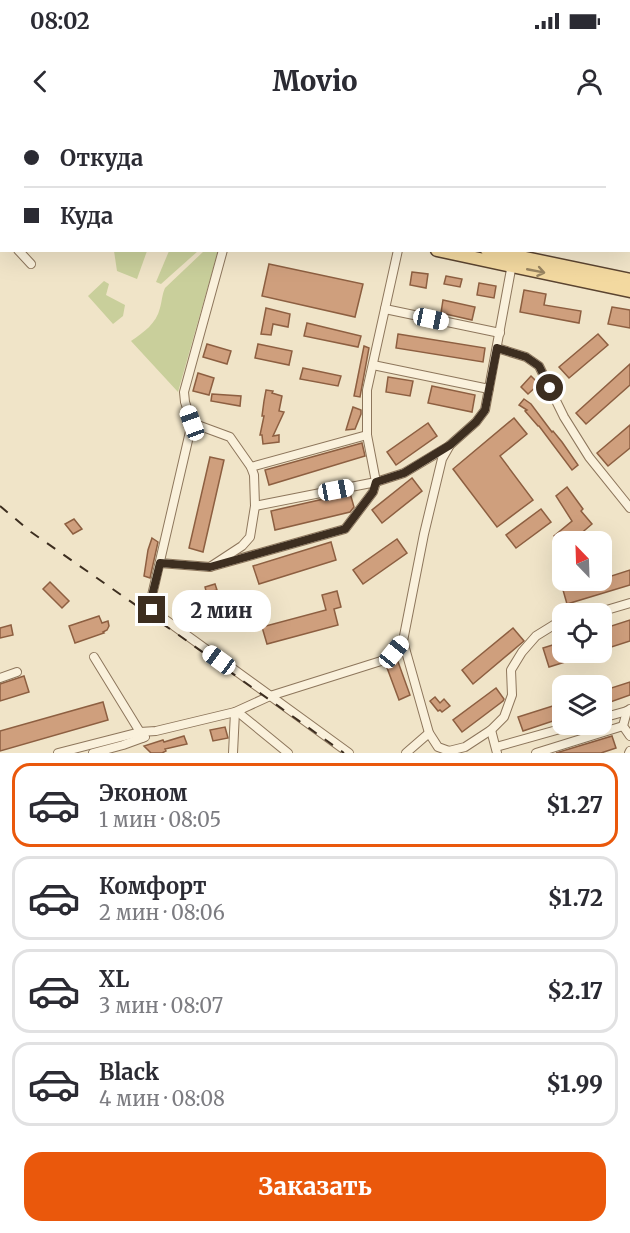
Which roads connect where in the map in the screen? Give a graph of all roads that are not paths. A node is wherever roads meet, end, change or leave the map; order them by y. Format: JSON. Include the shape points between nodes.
{"nodes":[{"id":1,"x":20,"y":252,"type":"edge"},
{"id":2,"x":222,"y":252,"type":"edge"},
{"id":3,"x":398,"y":252,"type":"edge"},
{"id":4,"x":451,"y":252,"type":"edge"},
{"id":5,"x":492,"y":252,"type":"edge"},
{"id":6,"x":512,"y":261,"type":"junction"},
{"id":7,"x":31,"y":264,"type":"dead end"},
{"id":8,"x":630,"y":280,"type":"edge"},
{"id":9,"x":630,"y":291,"type":"edge"},
{"id":10,"x":385,"y":309,"type":"junction"},
{"id":11,"x":500,"y":333,"type":"junction"},
{"id":12,"x":497,"y":348,"type":"junction"},
{"id":13,"x":373,"y":365,"type":"junction"},
{"id":14,"x":489,"y":389,"type":"junction"},
{"id":15,"x":192,"y":423,"type":"junction"},
{"id":16,"x":367,"y":435,"type":"junction"},
{"id":17,"x":450,"y":445,"type":"junction"},
{"id":18,"x":250,"y":466,"type":"junction"},
{"id":19,"x":376,"y":482,"type":"junction"},
{"id":20,"x":255,"y":506,"type":"junction"},
{"id":21,"x":630,"y":508,"type":"edge"},
{"id":22,"x":160,"y":563,"type":"junction"},
{"id":23,"x":210,"y":567,"type":"junction"},
{"id":24,"x":630,"y":603,"type":"edge"},
{"id":25,"x":612,"y":608,"type":"edge"},
{"id":26,"x":552,"y":627,"type":"edge"},
{"id":27,"x":403,"y":641,"type":"junction"},
{"id":28,"x":94,"y":657,"type":"dead end"},
{"id":29,"x":17,"y":672,"type":"dead end"},
{"id":30,"x":0,"y":678,"type":"edge"},
{"id":31,"x":270,"y":696,"type":"junction"},
{"id":32,"x":628,"y":710,"type":"edge"},
{"id":33,"x":235,"y":712,"type":"junction"},
{"id":34,"x":612,"y":715,"type":"edge"},
{"id":35,"x":623,"y":726,"type":"junction"},
{"id":36,"x":491,"y":730,"type":"junction"},
{"id":37,"x":552,"y":732,"type":"edge"},
{"id":38,"x":429,"y":734,"type":"junction"},
{"id":39,"x":141,"y":735,"type":"junction"},
{"id":40,"x":630,"y":736,"type":"edge"},
{"id":41,"x":123,"y":745,"type":"edge"},
{"id":42,"x":497,"y":750,"type":"edge"},
{"id":43,"x":58,"y":753,"type":"edge"},
{"id":44,"x":93,"y":753,"type":"edge"},
{"id":45,"x":233,"y":753,"type":"edge"},
{"id":46,"x":288,"y":753,"type":"edge"},
{"id":47,"x":349,"y":753,"type":"edge"},
{"id":48,"x":406,"y":753,"type":"edge"},
{"id":49,"x":537,"y":753,"type":"edge"}],
"edges":[{"from":1,"to":7,"type":"street"},
{"from":2,"to":15,"type":"street","via":[[184,392]]},
{"from":3,"to":10,"type":"street"},
{"from":4,"to":6,"type":"main road"},
{"from":5,"to":6,"type":"main road"},
{"from":6,"to":8,"type":"main road"},
{"from":6,"to":9,"type":"main road","one_way":true},
{"from":6,"to":11,"type":"street"},
{"from":10,"to":11,"type":"street"},
{"from":10,"to":13,"type":"street"},
{"from":11,"to":12,"type":"street"},
{"from":12,"to":14,"type":"street"},
{"from":12,"to":21,"type":"street","via":[[526,357],[539,366],[589,457]]},
{"from":13,"to":14,"type":"street"},
{"from":13,"to":16,"type":"street","via":[[367,390]]},
{"from":14,"to":17,"type":"street","via":[[485,410]]},
{"from":15,"to":18,"type":"street","via":[[230,437]]},
{"from":15,"to":22,"type":"street"},
{"from":16,"to":18,"type":"street"},
{"from":16,"to":19,"type":"street"},
{"from":17,"to":19,"type":"street","via":[[404,473]]},
{"from":17,"to":27,"type":"street","via":[[442,459],[426,523]]},
{"from":18,"to":20,"type":"street"},
{"from":19,"to":20,"type":"street"},
{"from":19,"to":23,"type":"street","via":[[373,492],[345,529]]},
{"from":20,"to":23,"type":"street","via":[[250,537]]},
{"from":22,"to":23,"type":"street"},
{"from":22,"to":31,"type":"street","via":[[152,610]]},
{"from":24,"to":25,"type":"street"},
{"from":26,"to":36,"type":"street","via":[[536,636],[511,670],[512,695],[504,717]]},
{"from":27,"to":31,"type":"street","via":[[381,661]]},
{"from":27,"to":38,"type":"street"},
{"from":28,"to":39,"type":"street"},
{"from":29,"to":30,"type":"street"},
{"from":31,"to":33,"type":"street"},
{"from":31,"to":47,"type":"street"},
{"from":32,"to":34,"type":"street"},
{"from":32,"to":35,"type":"street"},
{"from":33,"to":39,"type":"street"},
{"from":33,"to":45,"type":"street"},
{"from":33,"to":46,"type":"street"},
{"from":35,"to":40,"type":"street"},
{"from":35,"to":49,"type":"street"},
{"from":36,"to":38,"type":"street","via":[[465,747],[449,751],[438,747]]},
{"from":36,"to":42,"type":"street"},
{"from":37,"to":42,"type":"street"},
{"from":38,"to":48,"type":"street"},
{"from":39,"to":41,"type":"street"},
{"from":41,"to":43,"type":"street"},
{"from":41,"to":44,"type":"street"}]}
